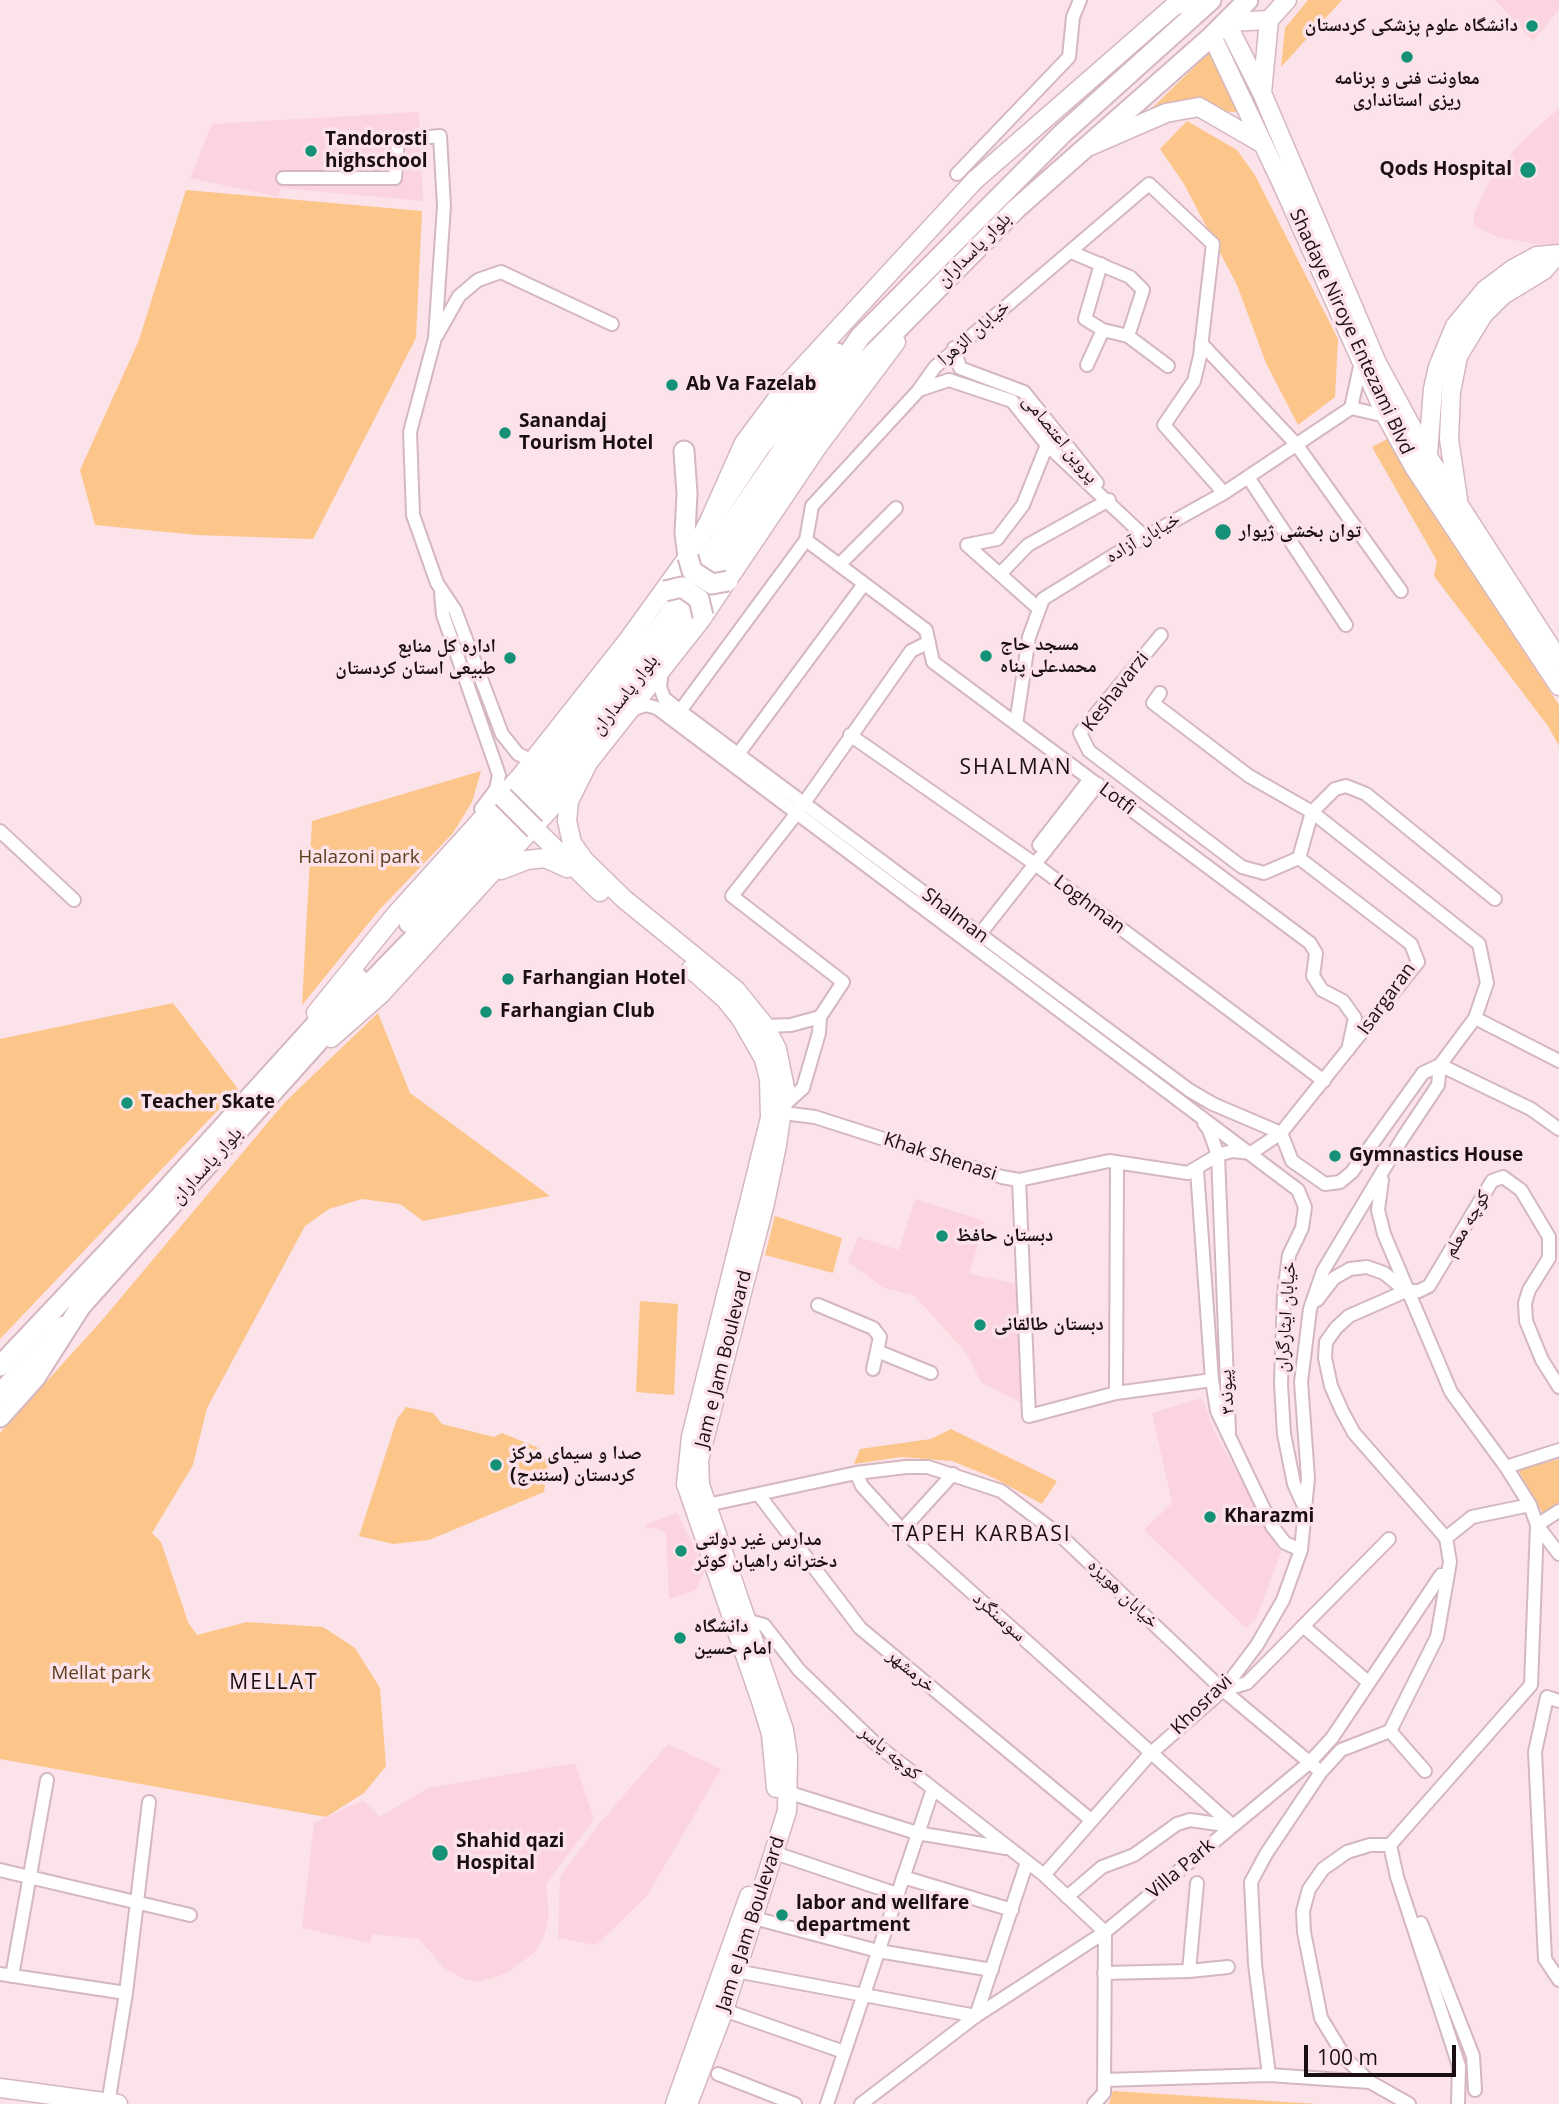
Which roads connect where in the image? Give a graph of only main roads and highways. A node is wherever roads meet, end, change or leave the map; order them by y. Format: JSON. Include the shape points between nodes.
{"nodes":[{"id":1,"x":1211,"y":0,"type":"edge"},
{"id":2,"x":1248,"y":0,"type":"edge"},
{"id":3,"x":1287,"y":0,"type":"edge"},
{"id":4,"x":1183,"y":2,"type":"edge"},
{"id":5,"x":1269,"y":20,"type":"junction"},
{"id":6,"x":1219,"y":29,"type":"junction"},
{"id":7,"x":1247,"y":63,"type":"junction"},
{"id":8,"x":1228,"y":71,"type":"junction"},
{"id":9,"x":1262,"y":93,"type":"junction"},
{"id":10,"x":1263,"y":144,"type":"junction"},
{"id":11,"x":1081,"y":150,"type":"junction"},
{"id":12,"x":1558,"y":254,"type":"edge"},
{"id":13,"x":919,"y":305,"type":"junction"},
{"id":14,"x":860,"y":337,"type":"junction"},
{"id":15,"x":1450,"y":442,"type":"junction"},
{"id":16,"x":1428,"y":449,"type":"junction"},
{"id":17,"x":684,"y":451,"type":"dead end"},
{"id":18,"x":1460,"y":506,"type":"junction"},
{"id":19,"x":706,"y":528,"type":"junction"},
{"id":20,"x":688,"y":557,"type":"junction"},
{"id":21,"x":728,"y":581,"type":"junction"},
{"id":22,"x":665,"y":591,"type":"junction"},
{"id":23,"x":703,"y":616,"type":"junction"},
{"id":24,"x":1559,"y":660,"type":"edge"},
{"id":25,"x":1559,"y":686,"type":"edge"},
{"id":26,"x":587,"y":765,"type":"junction"},
{"id":27,"x":503,"y":797,"type":"junction"},
{"id":28,"x":535,"y":829,"type":"junction"},
{"id":29,"x":495,"y":872,"type":"junction"},
{"id":30,"x":583,"y":877,"type":"junction"},
{"id":31,"x":710,"y":976,"type":"junction"},
{"id":32,"x":280,"y":1073,"type":"junction"},
{"id":33,"x":81,"y":1306,"type":"junction"},
{"id":34,"x":0,"y":1366,"type":"edge"},
{"id":35,"x":0,"y":1393,"type":"edge"},
{"id":36,"x":0,"y":1417,"type":"edge"},
{"id":37,"x":729,"y":1969,"type":"junction"},
{"id":38,"x":0,"y":2088,"type":"edge"},
{"id":39,"x":111,"y":2103,"type":"edge"},
{"id":40,"x":675,"y":2104,"type":"edge"},
{"id":41,"x":688,"y":2104,"type":"edge"}],
"edges":[{"from":1,"to":14,"type":"main road","name":"بلوار پاسداران","via":[[1063,133]]},
{"from":2,"to":6,"type":"main road","name":"بلوار پاسداران"},
{"from":3,"to":5,"type":"main road"},
{"from":4,"to":19,"type":"main road","via":[[975,180],[824,342],[744,443]]},
{"from":5,"to":6,"type":"main road"},
{"from":5,"to":9,"type":"main road"},
{"from":6,"to":7,"type":"main road","name":"Shadaye Niroye Entezami Blvd"},
{"from":6,"to":8,"type":"main road","name":"Shadaye Niroye Entezami Blvd"},
{"from":6,"to":11,"type":"main road","name":"بلوار پاسداران"},
{"from":7,"to":8,"type":"main road","via":[[1237,63]]},
{"from":7,"to":9,"type":"main road","name":"Shadaye Niroye Entezami Blvd"},
{"from":8,"to":10,"type":"main road","name":"Shadaye Niroye Entezami Blvd"},
{"from":9,"to":16,"type":"main road","name":"Shadaye Niroye Entezami Blvd","via":[[1377,363]]},
{"from":10,"to":11,"type":"main road","via":[[1199,107],[1166,113]]},
{"from":10,"to":25,"type":"main road","name":"Shadaye Niroye Entezami Blvd","via":[[1386,416],[1414,467]]},
{"from":11,"to":13,"type":"main road","name":"بلوار پاسداران"},
{"from":12,"to":15,"type":"main road","via":[[1544,270],[1503,295],[1468,337],[1458,356],[1451,392]]},
{"from":12,"to":16,"type":"main road","via":[[1537,256],[1513,268],[1485,290],[1455,326],[1438,367]]},
{"from":13,"to":21,"type":"main road"},
{"from":13,"to":32,"type":"main road","name":"بلوار پاسداران","via":[[855,373],[679,626],[553,785],[472,878]]},
{"from":14,"to":19,"type":"main road","via":[[838,351],[805,389]]},
{"from":14,"to":32,"type":"main road","name":"بلوار پاسداران","via":[[675,608],[598,708]]},
{"from":15,"to":16,"type":"main road"},
{"from":15,"to":18,"type":"main road"},
{"from":16,"to":18,"type":"main road","name":"Shadaye Niroye Entezami Blvd"},
{"from":17,"to":20,"type":"main road"},
{"from":18,"to":24,"type":"main road","name":"Shadaye Niroye Entezami Blvd"},
{"from":19,"to":20,"type":"main road"},
{"from":20,"to":21,"type":"main road","bridge":true,"via":[[692,571],[712,584]]},
{"from":20,"to":22,"type":"main road"},
{"from":21,"to":23,"type":"main road"},
{"from":22,"to":23,"type":"main road","bridge":true,"via":[[682,587],[699,599]]},
{"from":22,"to":27,"type":"main road"},
{"from":23,"to":26,"type":"main road"},
{"from":26,"to":28,"type":"main road"},
{"from":26,"to":31,"type":"main road","name":"Jam e Jam Boulevard","via":[[569,801],[572,843],[624,899]]},
{"from":27,"to":28,"type":"main road","bridge":true},
{"from":27,"to":32,"type":"main road","via":[[351,968]]},
{"from":28,"to":29,"type":"main road"},
{"from":28,"to":30,"type":"main road","name":"Jam e Jam Boulevard"},
{"from":29,"to":30,"type":"main road","via":[[545,858]]},
{"from":29,"to":32,"type":"main road","via":[[381,994]]},
{"from":30,"to":31,"type":"main road","name":"Jam e Jam Boulevard"},
{"from":31,"to":37,"type":"main road","name":"Jam e Jam Boulevard","via":[[755,1039],[764,1059],[771,1099],[771,1118],[686,1463],[692,1506],[761,1701],[775,1760],[770,1835]]},
{"from":31,"to":37,"type":"main road","name":"Jam e Jam Boulevard","via":[[736,990],[765,1026],[783,1067],[783,1109],[765,1203],[699,1460],[700,1485],[749,1621],[784,1730],[788,1757],[787,1811],[754,1918]]},
{"from":32,"to":33,"type":"main road","name":"بلوار پاسداران"},
{"from":32,"to":34,"type":"main road","name":"بلوار پاسداران"},
{"from":33,"to":35,"type":"main road","name":"بلوار پاسداران"},
{"from":33,"to":36,"type":"main road","via":[[34,1378]]},
{"from":37,"to":40,"type":"main road","name":"Jam e Jam Boulevard"},
{"from":37,"to":41,"type":"main road","name":"Jam e Jam Boulevard","via":[[724,2010]]},
{"from":38,"to":39,"type":"main road"}]}
